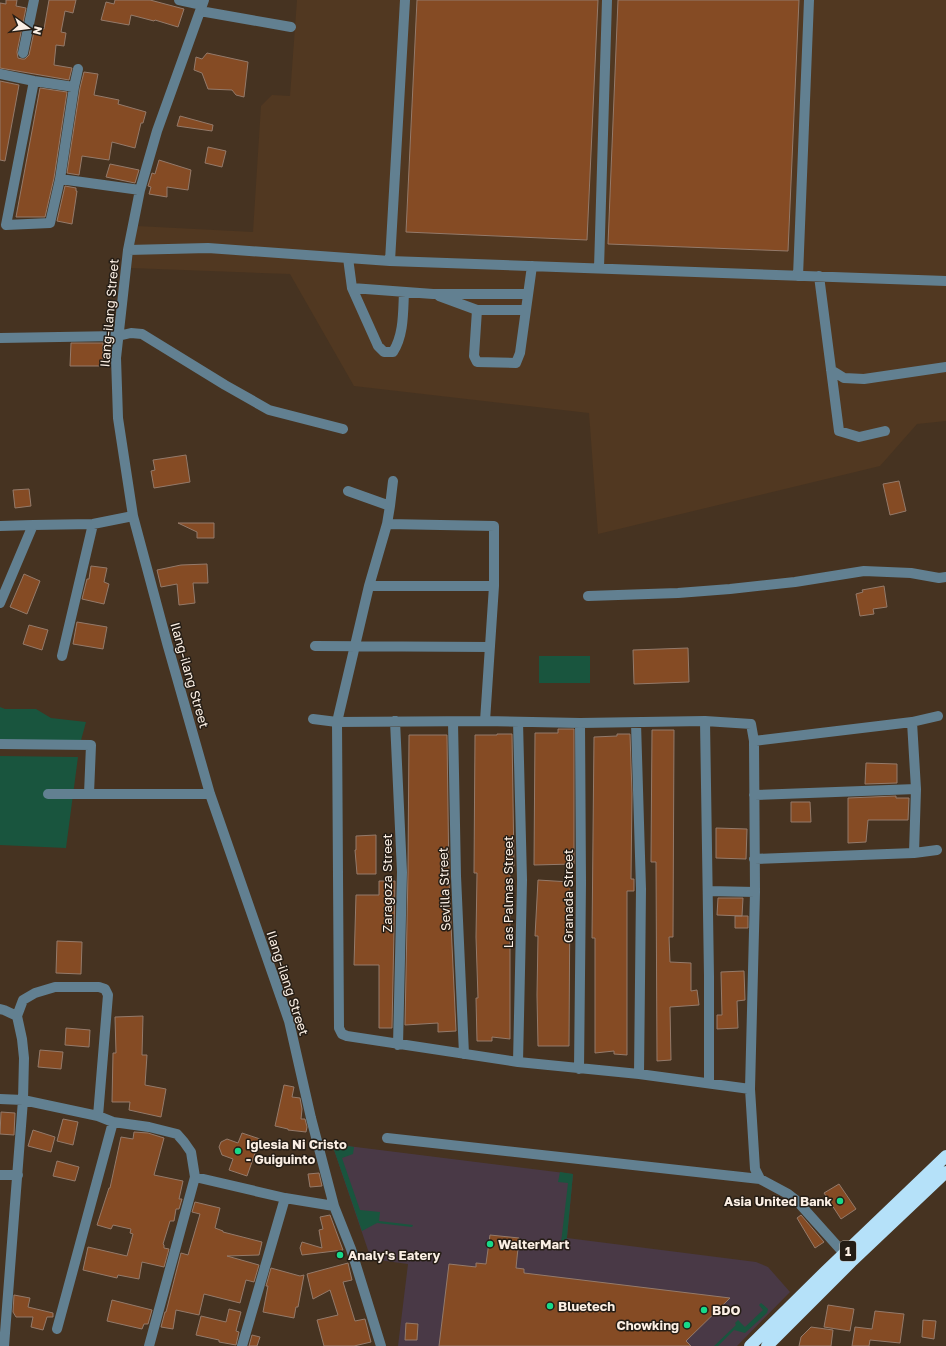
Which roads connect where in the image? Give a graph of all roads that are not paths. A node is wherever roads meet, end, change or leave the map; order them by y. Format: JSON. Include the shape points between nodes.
{"nodes":[{"id":1,"x":34,"y":0,"type":"edge"},
{"id":2,"x":179,"y":0,"type":"edge"},
{"id":3,"x":405,"y":0,"type":"edge"},
{"id":4,"x":608,"y":0,"type":"edge"},
{"id":5,"x":809,"y":0,"type":"edge"},
{"id":6,"x":202,"y":5,"type":"edge"},
{"id":7,"x":291,"y":27,"type":"dead end"},
{"id":8,"x":23,"y":53,"type":"dead end"},
{"id":9,"x":78,"y":69,"type":"dead end"},
{"id":10,"x":0,"y":74,"type":"edge"},
{"id":11,"x":34,"y":81,"type":"junction"},
{"id":12,"x":74,"y":87,"type":"junction"},
{"id":13,"x":60,"y":179,"type":"junction"},
{"id":14,"x":140,"y":190,"type":"junction"},
{"id":15,"x":128,"y":250,"type":"junction"},
{"id":16,"x":348,"y":258,"type":"junction"},
{"id":17,"x":390,"y":261,"type":"junction"},
{"id":18,"x":532,"y":266,"type":"junction"},
{"id":19,"x":599,"y":268,"type":"junction"},
{"id":20,"x":798,"y":276,"type":"junction"},
{"id":21,"x":819,"y":276,"type":"junction"},
{"id":22,"x":946,"y":281,"type":"edge"},
{"id":23,"x":352,"y":288,"type":"junction"},
{"id":24,"x":404,"y":292,"type":"junction"},
{"id":25,"x":433,"y":294,"type":"junction"},
{"id":26,"x":528,"y":294,"type":"junction"},
{"id":27,"x":477,"y":310,"type":"junction"},
{"id":28,"x":526,"y":310,"type":"junction"},
{"id":29,"x":118,"y":336,"type":"junction"},
{"id":30,"x":0,"y":338,"type":"edge"},
{"id":31,"x":946,"y":367,"type":"edge"},
{"id":32,"x":831,"y":370,"type":"junction"},
{"id":33,"x":343,"y":429,"type":"dead end"},
{"id":34,"x":885,"y":431,"type":"dead end"},
{"id":35,"x":393,"y":481,"type":"dead end"},
{"id":36,"x":348,"y":492,"type":"dead end"},
{"id":37,"x":390,"y":506,"type":"junction"},
{"id":38,"x":133,"y":516,"type":"junction"},
{"id":39,"x":93,"y":524,"type":"junction"},
{"id":40,"x":387,"y":524,"type":"junction"},
{"id":41,"x":33,"y":525,"type":"junction"},
{"id":42,"x":0,"y":526,"type":"edge"},
{"id":43,"x":946,"y":577,"type":"edge"},
{"id":44,"x":368,"y":586,"type":"junction"},
{"id":45,"x":494,"y":586,"type":"junction"},
{"id":46,"x":588,"y":596,"type":"dead end"},
{"id":47,"x":0,"y":603,"type":"edge"},
{"id":48,"x":315,"y":646,"type":"dead end"},
{"id":49,"x":354,"y":647,"type":"junction"},
{"id":50,"x":490,"y":647,"type":"junction"},
{"id":51,"x":62,"y":656,"type":"dead end"},
{"id":52,"x":938,"y":716,"type":"dead end"},
{"id":53,"x":313,"y":719,"type":"dead end"},
{"id":54,"x":395,"y":721,"type":"junction"},
{"id":55,"x":485,"y":721,"type":"junction"},
{"id":56,"x":705,"y":721,"type":"junction"},
{"id":57,"x":336,"y":722,"type":"junction"},
{"id":58,"x":453,"y":722,"type":"junction"},
{"id":59,"x":518,"y":722,"type":"junction"},
{"id":60,"x":912,"y":722,"type":"junction"},
{"id":61,"x":580,"y":723,"type":"junction"},
{"id":62,"x":636,"y":723,"type":"junction"},
{"id":63,"x":754,"y":741,"type":"junction"},
{"id":64,"x":0,"y":744,"type":"edge"},
{"id":65,"x":916,"y":789,"type":"junction"},
{"id":66,"x":48,"y":794,"type":"dead end"},
{"id":67,"x":88,"y":794,"type":"junction"},
{"id":68,"x":210,"y":794,"type":"junction"},
{"id":69,"x":754,"y":795,"type":"junction"},
{"id":70,"x":937,"y":850,"type":"dead end"},
{"id":71,"x":914,"y":853,"type":"junction"},
{"id":72,"x":754,"y":859,"type":"junction"},
{"id":73,"x":708,"y":891,"type":"junction"},
{"id":74,"x":755,"y":892,"type":"junction"},
{"id":75,"x":0,"y":1009,"type":"edge"},
{"id":76,"x":17,"y":1016,"type":"junction"},
{"id":77,"x":398,"y":1045,"type":"junction"},
{"id":78,"x":464,"y":1054,"type":"junction"},
{"id":79,"x":518,"y":1062,"type":"junction"},
{"id":80,"x":579,"y":1068,"type":"junction"},
{"id":81,"x":639,"y":1074,"type":"junction"},
{"id":82,"x":709,"y":1083,"type":"junction"},
{"id":83,"x":750,"y":1089,"type":"junction"},
{"id":84,"x":0,"y":1099,"type":"edge"},
{"id":85,"x":24,"y":1100,"type":"junction"},
{"id":86,"x":98,"y":1116,"type":"junction"},
{"id":87,"x":113,"y":1122,"type":"junction"},
{"id":88,"x":388,"y":1138,"type":"dead end"},
{"id":89,"x":946,"y":1156,"type":"edge"},
{"id":90,"x":946,"y":1172,"type":"edge"},
{"id":91,"x":0,"y":1175,"type":"edge"},
{"id":92,"x":18,"y":1175,"type":"junction"},
{"id":93,"x":196,"y":1176,"type":"junction"},
{"id":94,"x":760,"y":1178,"type":"junction"},
{"id":95,"x":285,"y":1198,"type":"junction"},
{"id":96,"x":334,"y":1206,"type":"junction"},
{"id":97,"x":848,"y":1258,"type":"junction"},
{"id":98,"x":57,"y":1329,"type":"dead end"},
{"id":99,"x":4,"y":1346,"type":"edge"},
{"id":100,"x":149,"y":1346,"type":"edge"},
{"id":101,"x":242,"y":1346,"type":"edge"},
{"id":102,"x":381,"y":1346,"type":"edge"},
{"id":103,"x":750,"y":1346,"type":"edge"},
{"id":104,"x":767,"y":1346,"type":"edge"}],
"edges":[{"from":1,"to":8,"type":"street"},
{"from":2,"to":6,"type":"street"},
{"from":3,"to":17,"type":"street"},
{"from":4,"to":19,"type":"street"},
{"from":5,"to":20,"type":"street"},
{"from":6,"to":7,"type":"street"},
{"from":6,"to":14,"type":"street","name":"Ilang-ilang Street","via":[[157,131]]},
{"from":9,"to":12,"type":"street"},
{"from":10,"to":11,"type":"street"},
{"from":11,"to":12,"type":"street"},
{"from":11,"to":13,"type":"street","via":[[6,225],[50,223]]},
{"from":12,"to":13,"type":"street"},
{"from":13,"to":14,"type":"street"},
{"from":14,"to":15,"type":"street","name":"Ilang-ilang Street"},
{"from":15,"to":16,"type":"street","via":[[208,248]]},
{"from":15,"to":29,"type":"street","name":"Ilang-ilang Street"},
{"from":16,"to":17,"type":"street"},
{"from":16,"to":23,"type":"street"},
{"from":17,"to":18,"type":"street"},
{"from":18,"to":19,"type":"street"},
{"from":18,"to":26,"type":"street"},
{"from":19,"to":20,"type":"street"},
{"from":20,"to":21,"type":"street"},
{"from":21,"to":22,"type":"street"},
{"from":21,"to":32,"type":"street"},
{"from":23,"to":24,"type":"street"},
{"from":23,"to":24,"type":"street","via":[[378,346],[384,352],[393,352],[398,344]]},
{"from":24,"to":25,"type":"street"},
{"from":25,"to":26,"type":"street"},
{"from":25,"to":27,"type":"street"},
{"from":26,"to":28,"type":"street"},
{"from":27,"to":28,"type":"street"},
{"from":27,"to":28,"type":"street","via":[[474,356],[477,362],[516,363],[520,353]]},
{"from":29,"to":30,"type":"street"},
{"from":29,"to":33,"type":"street","via":[[142,334],[269,410]]},
{"from":29,"to":38,"type":"street","name":"Ilang-ilang Street","via":[[118,418]]},
{"from":31,"to":32,"type":"street","via":[[864,379],[844,378]]},
{"from":32,"to":34,"type":"street","via":[[839,430],[859,437]]},
{"from":35,"to":37,"type":"street"},
{"from":36,"to":37,"type":"street"},
{"from":37,"to":40,"type":"street"},
{"from":38,"to":39,"type":"street"},
{"from":38,"to":68,"type":"street","name":"Ilang-ilang Street"},
{"from":39,"to":41,"type":"street"},
{"from":39,"to":51,"type":"street"},
{"from":40,"to":44,"type":"street"},
{"from":40,"to":45,"type":"street","via":[[494,526]]},
{"from":41,"to":42,"type":"street"},
{"from":41,"to":47,"type":"street"},
{"from":43,"to":46,"type":"street","via":[[864,571],[730,589]]},
{"from":44,"to":45,"type":"street"},
{"from":44,"to":49,"type":"street"},
{"from":45,"to":50,"type":"street"},
{"from":48,"to":49,"type":"street"},
{"from":49,"to":50,"type":"street"},
{"from":49,"to":57,"type":"street"},
{"from":50,"to":55,"type":"street"},
{"from":52,"to":60,"type":"street"},
{"from":53,"to":57,"type":"street"},
{"from":54,"to":57,"type":"street"},
{"from":54,"to":58,"type":"street"},
{"from":54,"to":77,"type":"street","name":"Zaragoza Street","via":[[402,872]]},
{"from":55,"to":58,"type":"street"},
{"from":55,"to":59,"type":"street"},
{"from":56,"to":62,"type":"street"},
{"from":56,"to":63,"type":"street","via":[[751,724]]},
{"from":56,"to":73,"type":"street"},
{"from":57,"to":77,"type":"street","via":[[339,1028],[342,1034],[347,1036]]},
{"from":58,"to":78,"type":"street","name":"Sevilla Street","via":[[456,876]]},
{"from":59,"to":61,"type":"street"},
{"from":59,"to":79,"type":"street","name":"Las Palmas Street","via":[[522,880]]},
{"from":60,"to":63,"type":"street"},
{"from":60,"to":65,"type":"street"},
{"from":61,"to":62,"type":"street"},
{"from":61,"to":80,"type":"street","name":"Granada Street"},
{"from":62,"to":81,"type":"street","via":[[641,889]]},
{"from":63,"to":69,"type":"street"},
{"from":64,"to":67,"type":"street","via":[[91,745]]},
{"from":65,"to":69,"type":"street"},
{"from":65,"to":71,"type":"street"},
{"from":66,"to":67,"type":"street"},
{"from":67,"to":68,"type":"street"},
{"from":68,"to":96,"type":"street","name":"Ilang-ilang Street","via":[[289,1021]]},
{"from":69,"to":72,"type":"street"},
{"from":70,"to":71,"type":"street"},
{"from":71,"to":72,"type":"street"},
{"from":72,"to":74,"type":"street"},
{"from":73,"to":74,"type":"street"},
{"from":73,"to":82,"type":"street"},
{"from":74,"to":83,"type":"street"},
{"from":75,"to":76,"type":"street"},
{"from":76,"to":85,"type":"street","via":[[24,1058]]},
{"from":76,"to":86,"type":"street","via":[[23,1000],[35,992],[68,986],[105,989],[108,995]]},
{"from":77,"to":78,"type":"street"},
{"from":78,"to":79,"type":"street"},
{"from":79,"to":80,"type":"street"},
{"from":80,"to":81,"type":"street"},
{"from":81,"to":82,"type":"street"},
{"from":82,"to":83,"type":"street"},
{"from":83,"to":94,"type":"street","via":[[755,1169]]},
{"from":84,"to":85,"type":"street"},
{"from":85,"to":86,"type":"street"},
{"from":85,"to":92,"type":"street"},
{"from":86,"to":87,"type":"street"},
{"from":87,"to":93,"type":"street","via":[[177,1134],[191,1152]]},
{"from":87,"to":98,"type":"street"},
{"from":88,"to":94,"type":"street"},
{"from":89,"to":97,"type":"highway","number":"1"},
{"from":90,"to":97,"type":"highway","number":"1"},
{"from":91,"to":92,"type":"street"},
{"from":92,"to":99,"type":"street"},
{"from":93,"to":95,"type":"street"},
{"from":93,"to":100,"type":"street"},
{"from":94,"to":97,"type":"street","via":[[797,1201]]},
{"from":95,"to":96,"type":"street"},
{"from":95,"to":101,"type":"street"},
{"from":96,"to":102,"type":"street","name":"Ilang-ilang Street","via":[[351,1249]]},
{"from":97,"to":103,"type":"highway","number":"1","via":[[826,1271]]},
{"from":97,"to":104,"type":"highway","number":"1"}]}
